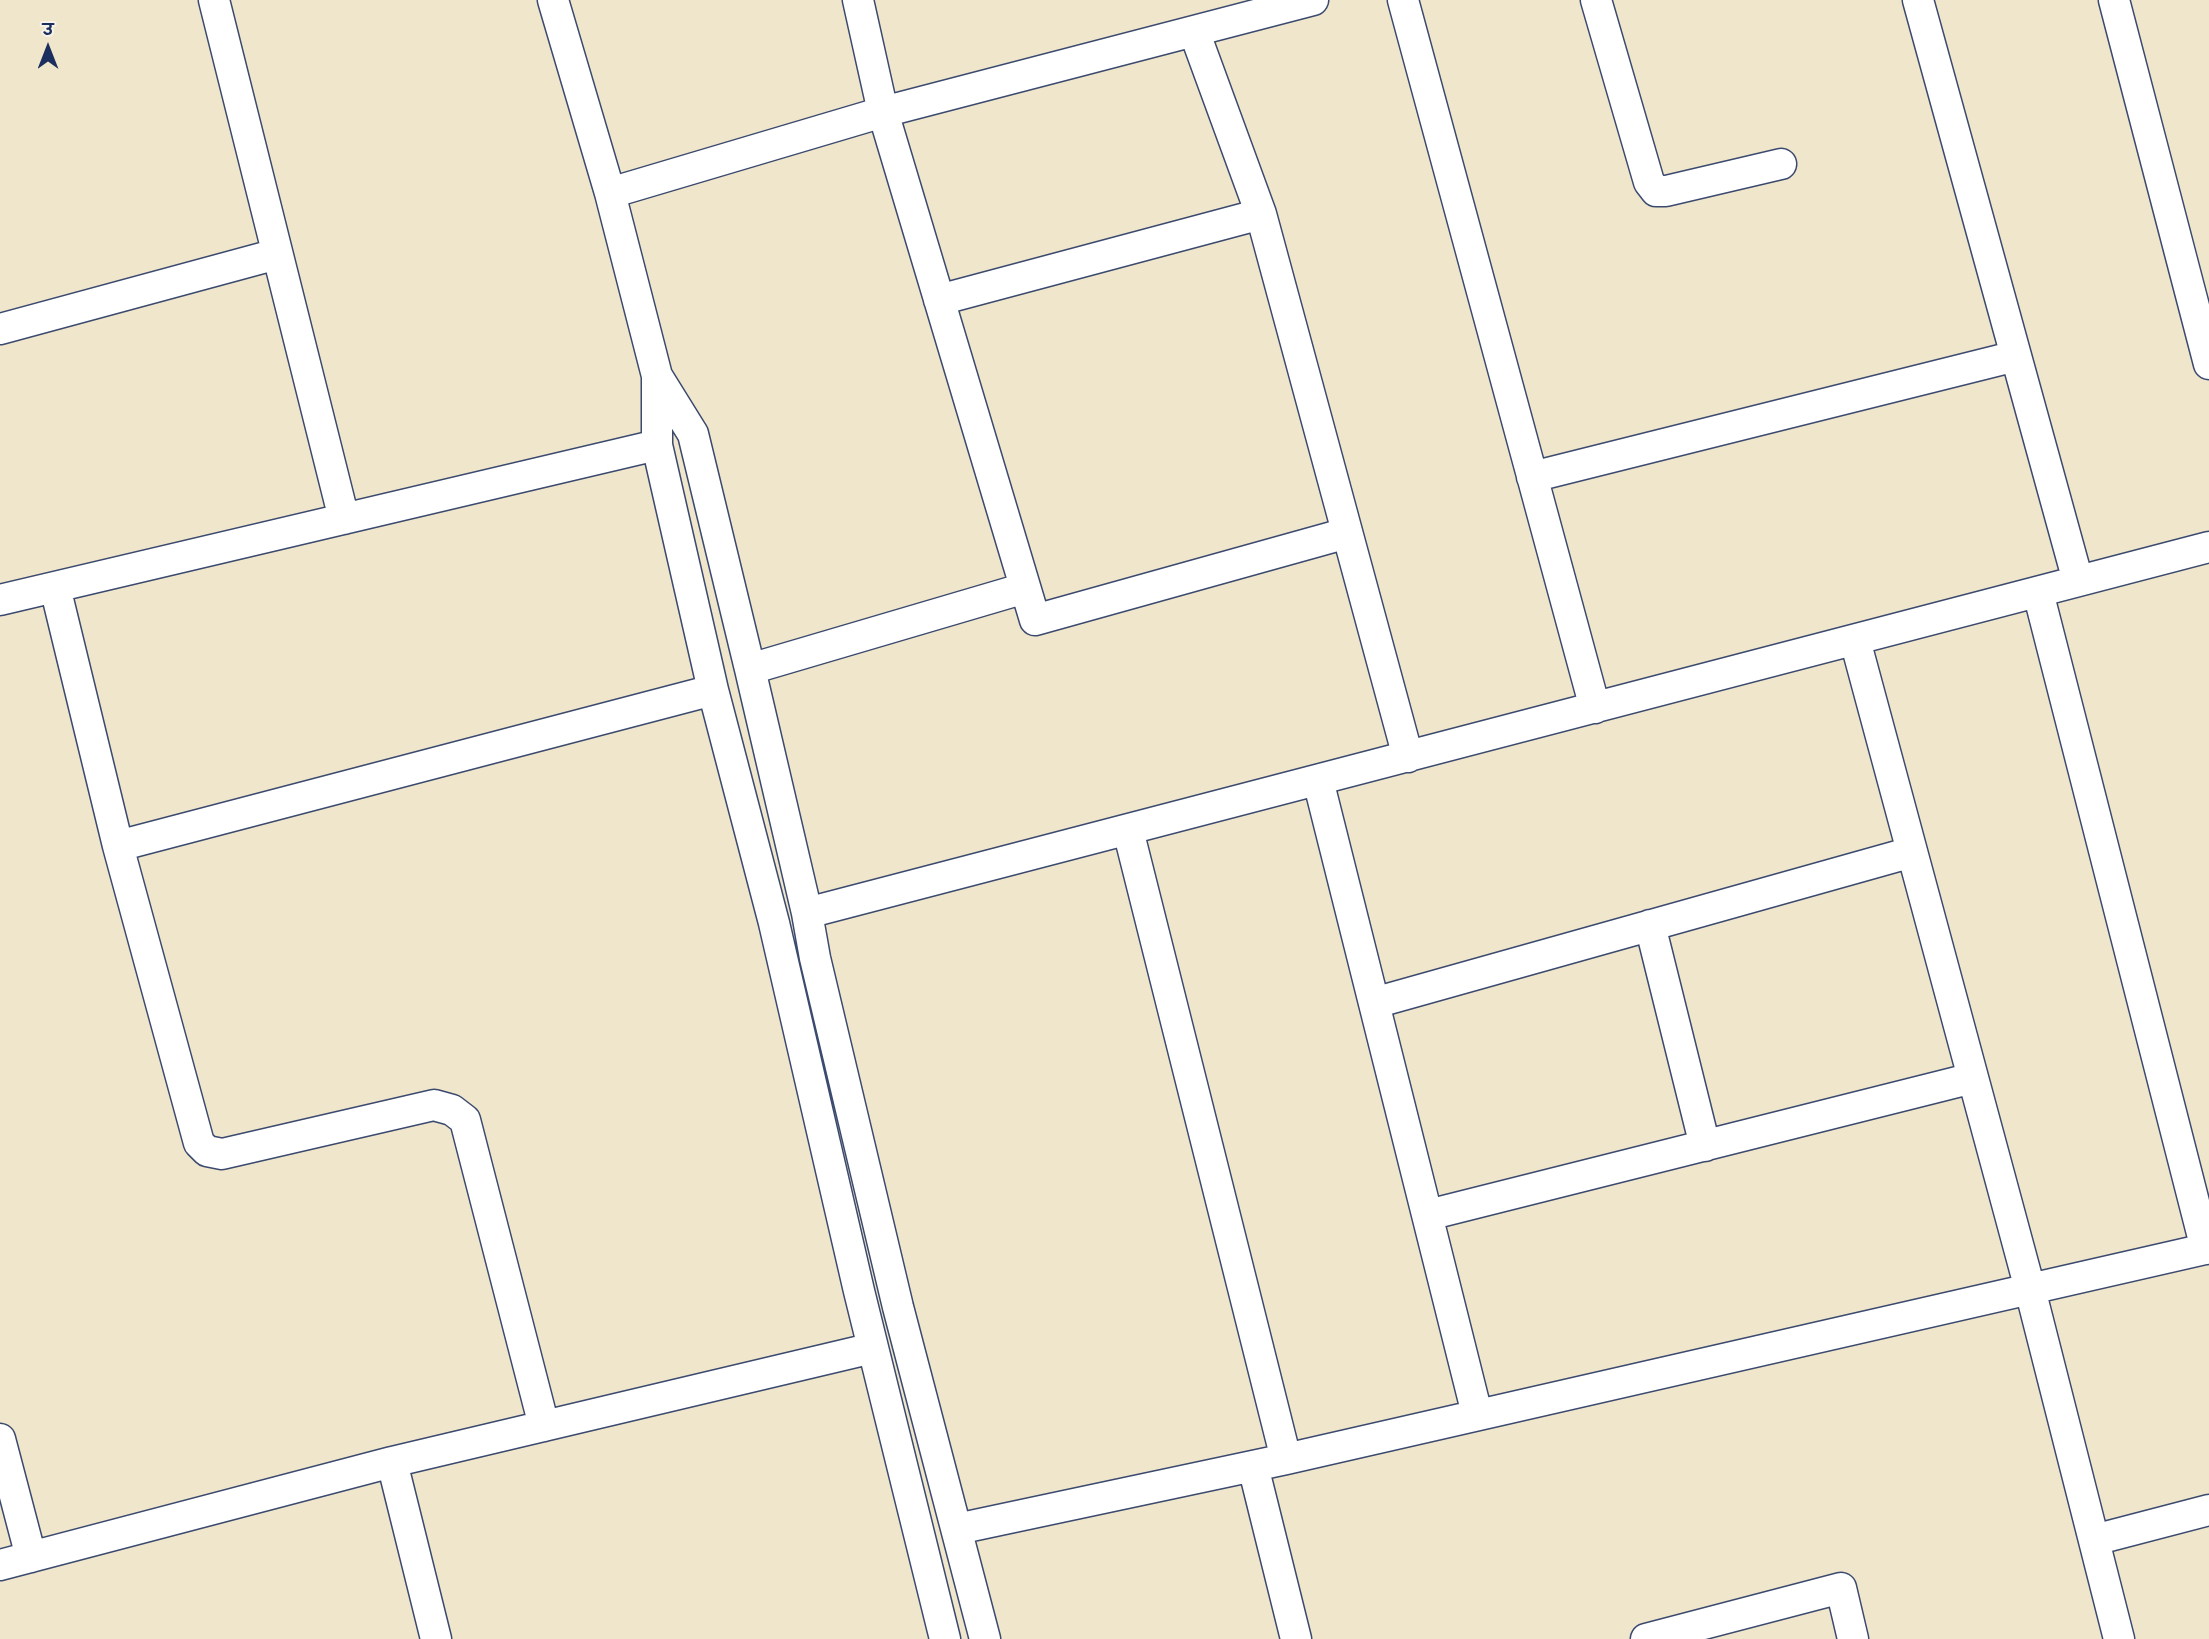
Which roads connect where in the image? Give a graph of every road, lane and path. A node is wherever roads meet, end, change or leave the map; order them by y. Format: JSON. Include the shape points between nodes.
{"nodes":[{"id":1,"x":214,"y":0,"type":"edge"},
{"id":2,"x":553,"y":0,"type":"edge"},
{"id":3,"x":858,"y":0,"type":"edge"},
{"id":4,"x":1313,"y":0,"type":"edge"},
{"id":5,"x":1403,"y":0,"type":"edge"},
{"id":6,"x":1596,"y":0,"type":"edge"},
{"id":7,"x":1918,"y":0,"type":"edge"},
{"id":8,"x":2114,"y":0,"type":"edge"},
{"id":9,"x":1194,"y":31,"type":"junction"},
{"id":10,"x":884,"y":112,"type":"junction"},
{"id":11,"x":1781,"y":164,"type":"dead end"},
{"id":12,"x":610,"y":193,"type":"junction"},
{"id":13,"x":1261,"y":214,"type":"junction"},
{"id":14,"x":277,"y":254,"type":"junction"},
{"id":15,"x":939,"y":300,"type":"junction"},
{"id":16,"x":0,"y":329,"type":"edge"},
{"id":17,"x":2016,"y":356,"type":"junction"},
{"id":18,"x":2209,"y":364,"type":"edge"},
{"id":19,"x":657,"y":376,"type":"junction"},
{"id":20,"x":657,"y":445,"type":"junction"},
{"id":21,"x":1532,"y":477,"type":"junction"},
{"id":22,"x":344,"y":519,"type":"junction"},
{"id":23,"x":1347,"y":533,"type":"junction"},
{"id":24,"x":2209,"y":549,"type":"edge"},
{"id":25,"x":2078,"y":581,"type":"junction"},
{"id":26,"x":55,"y":587,"type":"junction"},
{"id":27,"x":1025,"y":588,"type":"junction"},
{"id":28,"x":2038,"y":591,"type":"junction"},
{"id":29,"x":0,"y":600,"type":"edge"},
{"id":30,"x":1855,"y":640,"type":"junction"},
{"id":31,"x":750,"y":669,"type":"junction"},
{"id":32,"x":713,"y":690,"type":"junction"},
{"id":33,"x":1595,"y":708,"type":"junction"},
{"id":34,"x":1408,"y":757,"type":"junction"},
{"id":35,"x":1318,"y":780,"type":"junction"},
{"id":36,"x":1128,"y":830,"type":"junction"},
{"id":37,"x":118,"y":846,"type":"junction"},
{"id":38,"x":1912,"y":852,"type":"junction"},
{"id":39,"x":807,"y":913,"type":"junction"},
{"id":40,"x":1650,"y":926,"type":"junction"},
{"id":41,"x":1374,"y":1003,"type":"junction"},
{"id":42,"x":1973,"y":1078,"type":"junction"},
{"id":43,"x":1705,"y":1146,"type":"junction"},
{"id":44,"x":1428,"y":1215,"type":"junction"},
{"id":45,"x":2207,"y":1248,"type":"edge"},
{"id":46,"x":2030,"y":1289,"type":"junction"},
{"id":47,"x":873,"y":1348,"type":"junction"},
{"id":48,"x":1478,"y":1414,"type":"junction"},
{"id":49,"x":543,"y":1426,"type":"junction"},
{"id":50,"x":0,"y":1439,"type":"edge"},
{"id":51,"x":1286,"y":1459,"type":"junction"},
{"id":52,"x":392,"y":1462,"type":"junction"},
{"id":53,"x":1252,"y":1466,"type":"junction"},
{"id":54,"x":2209,"y":1510,"type":"edge"},
{"id":55,"x":957,"y":1529,"type":"junction"},
{"id":56,"x":2094,"y":1539,"type":"junction"},
{"id":57,"x":31,"y":1557,"type":"junction"},
{"id":58,"x":0,"y":1565,"type":"edge"},
{"id":59,"x":436,"y":1639,"type":"edge"},
{"id":60,"x":945,"y":1639,"type":"edge"},
{"id":61,"x":985,"y":1639,"type":"edge"},
{"id":62,"x":1296,"y":1639,"type":"edge"},
{"id":63,"x":1646,"y":1639,"type":"edge"},
{"id":64,"x":1853,"y":1639,"type":"edge"},
{"id":65,"x":2119,"y":1639,"type":"edge"}],
"edges":[{"from":1,"to":14,"type":"street"},
{"from":2,"to":12,"type":"street"},
{"from":3,"to":10,"type":"street"},
{"from":4,"to":9,"type":"street"},
{"from":5,"to":21,"type":"street"},
{"from":6,"to":11,"type":"street","via":[[1649,182],[1656,191]]},
{"from":7,"to":17,"type":"street"},
{"from":8,"to":18,"type":"street"},
{"from":9,"to":10,"type":"street"},
{"from":9,"to":13,"type":"street"},
{"from":10,"to":12,"type":"street"},
{"from":10,"to":15,"type":"street"},
{"from":12,"to":19,"type":"street"},
{"from":13,"to":15,"type":"street"},
{"from":13,"to":23,"type":"street"},
{"from":14,"to":16,"type":"street"},
{"from":14,"to":22,"type":"street"},
{"from":15,"to":27,"type":"street"},
{"from":17,"to":21,"type":"street"},
{"from":17,"to":25,"type":"street"},
{"from":19,"to":20,"type":"street"},
{"from":19,"to":31,"type":"street","via":[[693,434]]},
{"from":20,"to":22,"type":"street"},
{"from":20,"to":32,"type":"street"},
{"from":21,"to":33,"type":"street"},
{"from":22,"to":26,"type":"street"},
{"from":23,"to":27,"type":"street","via":[[1035,620]]},
{"from":23,"to":34,"type":"street"},
{"from":24,"to":25,"type":"street"},
{"from":25,"to":28,"type":"street"},
{"from":26,"to":29,"type":"street"},
{"from":26,"to":37,"type":"street"},
{"from":27,"to":31,"type":"street"},
{"from":28,"to":30,"type":"street"},
{"from":28,"to":45,"type":"street"},
{"from":30,"to":33,"type":"street"},
{"from":30,"to":38,"type":"street"},
{"from":31,"to":39,"type":"street"},
{"from":32,"to":37,"type":"street"},
{"from":32,"to":47,"type":"street","via":[[774,923]]},
{"from":33,"to":34,"type":"street"},
{"from":34,"to":35,"type":"street"},
{"from":35,"to":36,"type":"street"},
{"from":35,"to":41,"type":"street"},
{"from":36,"to":39,"type":"street"},
{"from":36,"to":51,"type":"street"},
{"from":37,"to":49,"type":"street","via":[[199,1143],[207,1151],[222,1154],[434,1105],[452,1110],[465,1120]]},
{"from":38,"to":40,"type":"street"},
{"from":38,"to":42,"type":"street"},
{"from":39,"to":55,"type":"street","via":[[896,1295]]},
{"from":40,"to":41,"type":"street"},
{"from":40,"to":43,"type":"street"},
{"from":41,"to":44,"type":"street"},
{"from":42,"to":43,"type":"street"},
{"from":42,"to":46,"type":"street"},
{"from":43,"to":44,"type":"street"},
{"from":44,"to":48,"type":"street"},
{"from":45,"to":46,"type":"street"},
{"from":46,"to":48,"type":"street"},
{"from":46,"to":56,"type":"street"},
{"from":47,"to":49,"type":"street"},
{"from":47,"to":60,"type":"street"},
{"from":48,"to":51,"type":"street"},
{"from":49,"to":52,"type":"street"},
{"from":50,"to":57,"type":"street"},
{"from":51,"to":53,"type":"street"},
{"from":52,"to":57,"type":"street"},
{"from":52,"to":59,"type":"street"},
{"from":53,"to":55,"type":"street"},
{"from":53,"to":62,"type":"street"},
{"from":54,"to":56,"type":"street"},
{"from":55,"to":61,"type":"street"},
{"from":56,"to":65,"type":"street"},
{"from":57,"to":58,"type":"street"},
{"from":63,"to":64,"type":"street","via":[[1841,1588]]}]}
